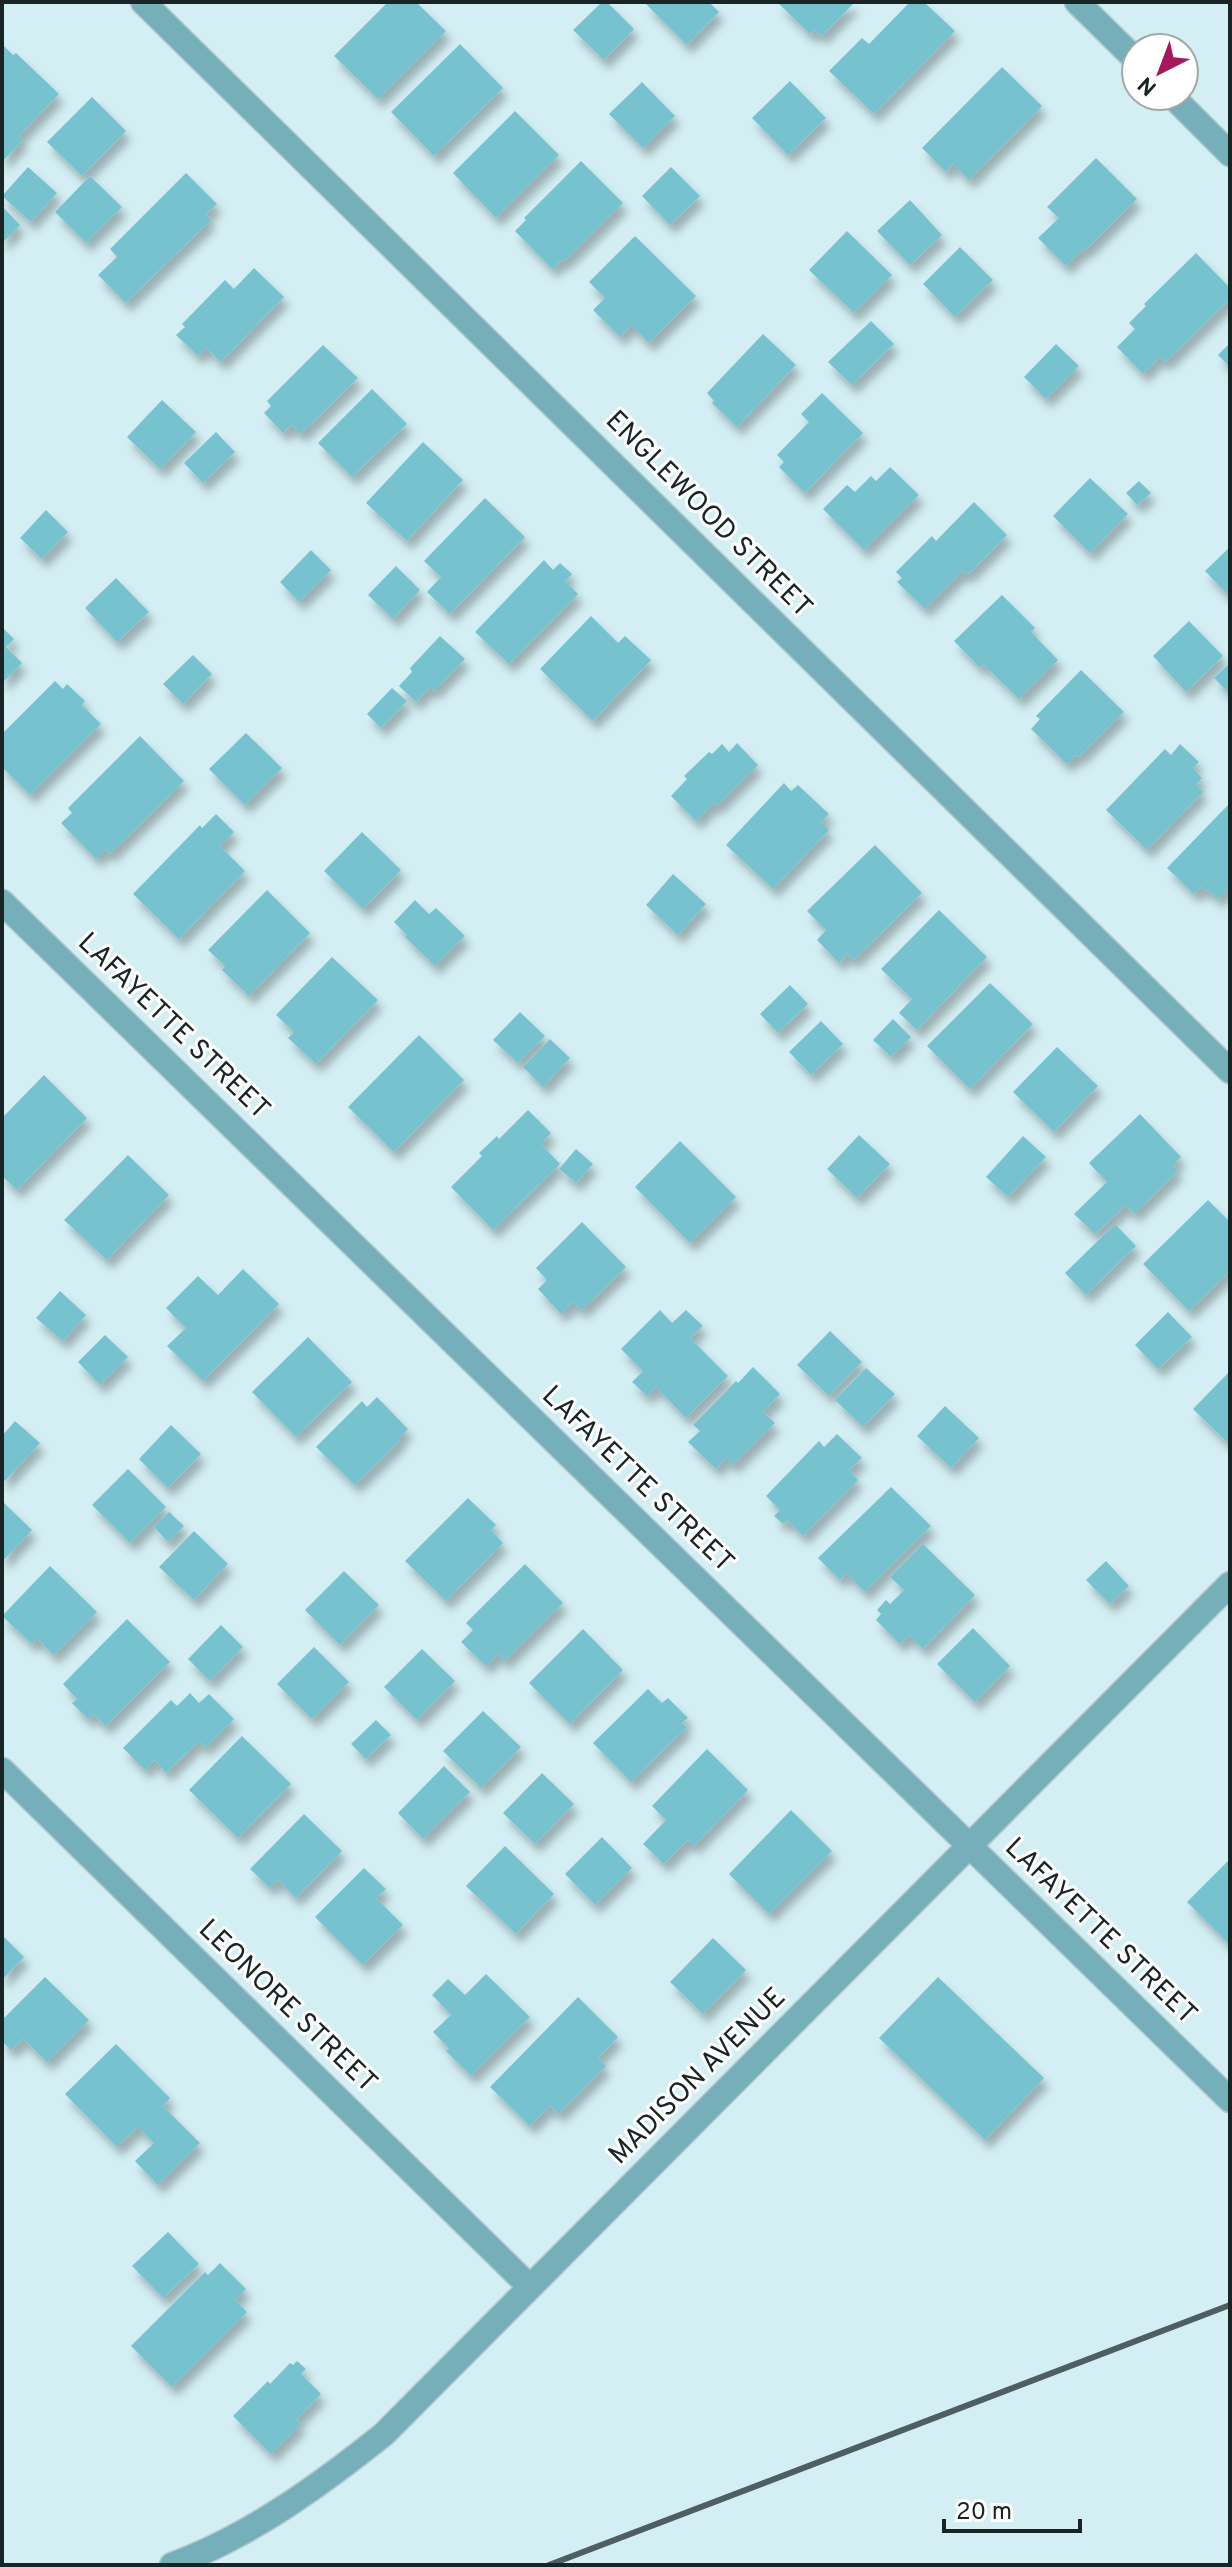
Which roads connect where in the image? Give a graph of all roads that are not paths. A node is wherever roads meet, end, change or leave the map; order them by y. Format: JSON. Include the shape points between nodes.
{"nodes":[{"id":1,"x":143,"y":2,"type":"edge"},
{"id":2,"x":1077,"y":2,"type":"edge"},
{"id":3,"x":1120,"y":44,"type":"edge"},
{"id":4,"x":1188,"y":112,"type":"edge"},
{"id":5,"x":1230,"y":154,"type":"edge"},
{"id":6,"x":2,"y":902,"type":"edge"},
{"id":7,"x":1230,"y":1071,"type":"edge"},
{"id":8,"x":1230,"y":1584,"type":"edge"},
{"id":9,"x":2,"y":1770,"type":"edge"},
{"id":10,"x":970,"y":1847,"type":"junction"},
{"id":11,"x":1230,"y":2100,"type":"edge"},
{"id":12,"x":530,"y":2287,"type":"junction"},
{"id":13,"x":172,"y":2565,"type":"edge"}],
"edges":[{"from":1,"to":7,"type":"street","name":"ENGLEWOOD STREET"},
{"from":2,"to":3,"type":"street"},
{"from":4,"to":5,"type":"street"},
{"from":6,"to":10,"type":"street","name":"LAFAYETTE STREET"},
{"from":8,"to":10,"type":"street","name":"MADISON AVENUE"},
{"from":9,"to":12,"type":"street","name":"LEONORE STREET"},
{"from":10,"to":11,"type":"street","name":"LAFAYETTE STREET"},
{"from":10,"to":12,"type":"street","name":"MADISON AVENUE"},
{"from":12,"to":13,"type":"street","name":"MADISON AVENUE","via":[[400,2418],[339,2470],[248,2529]]}]}
